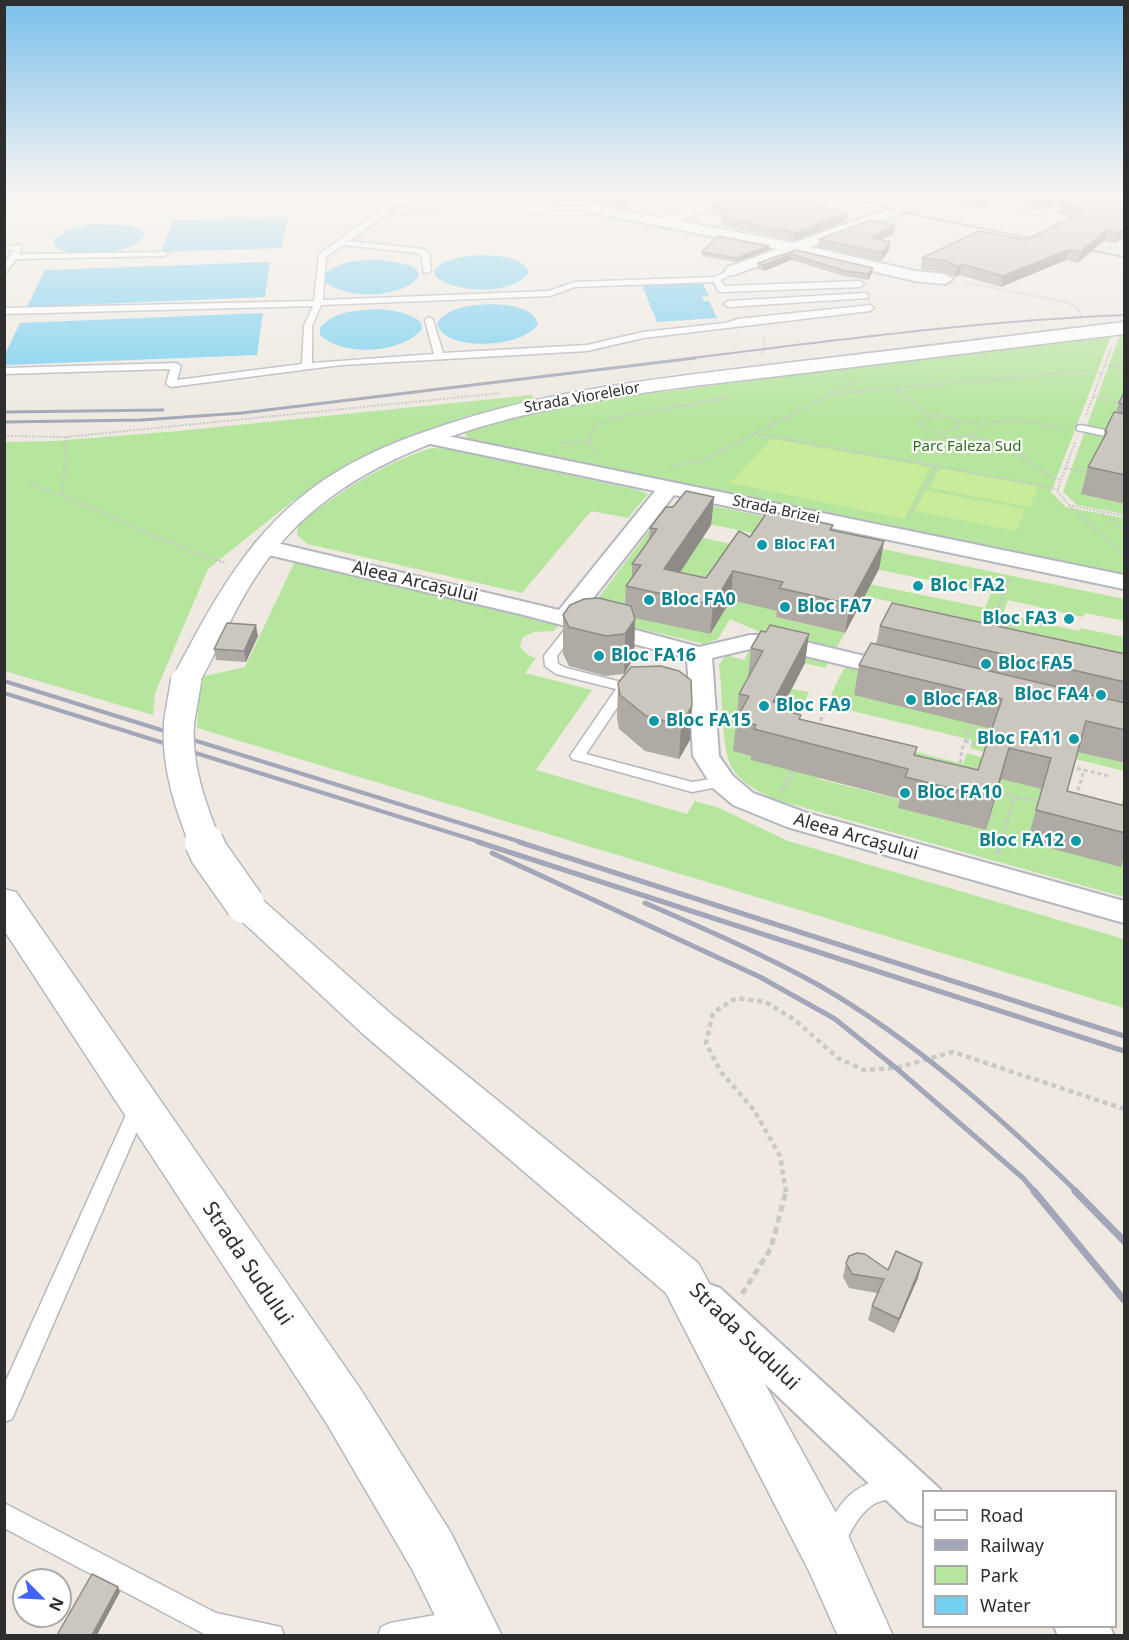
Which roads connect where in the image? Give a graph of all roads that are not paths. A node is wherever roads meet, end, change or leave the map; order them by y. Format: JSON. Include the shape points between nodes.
{"nodes":[{"id":1,"x":320,"y":271,"type":"edge"},
{"id":2,"x":732,"y":271,"type":"edge"},
{"id":3,"x":891,"y":271,"type":"edge"},
{"id":4,"x":717,"y":279,"type":"junction"},
{"id":5,"x":945,"y":279,"type":"road end"},
{"id":6,"x":860,"y":284,"type":"dead end"},
{"id":7,"x":721,"y":289,"type":"junction"},
{"id":8,"x":865,"y":296,"type":"dead end"},
{"id":9,"x":318,"y":303,"type":"junction"},
{"id":10,"x":728,"y":304,"type":"junction"},
{"id":11,"x":870,"y":308,"type":"dead end"},
{"id":12,"x":4,"y":311,"type":"edge"},
{"id":13,"x":429,"y":320,"type":"dead end"},
{"id":14,"x":738,"y":322,"type":"junction"},
{"id":15,"x":1125,"y":328,"type":"edge"},
{"id":16,"x":439,"y":357,"type":"junction"},
{"id":17,"x":307,"y":366,"type":"junction"},
{"id":18,"x":4,"y":371,"type":"edge"},
{"id":19,"x":1081,"y":428,"type":"dead end"},
{"id":20,"x":1125,"y":437,"type":"edge"},
{"id":21,"x":428,"y":438,"type":"junction"},
{"id":22,"x":665,"y":478,"type":"junction"},
{"id":23,"x":264,"y":547,"type":"junction"},
{"id":24,"x":1125,"y":582,"type":"edge"},
{"id":25,"x":571,"y":620,"type":"junction"},
{"id":26,"x":699,"y":654,"type":"junction"},
{"id":27,"x":922,"y":676,"type":"edge"},
{"id":28,"x":723,"y":782,"type":"junction"},
{"id":29,"x":7,"y":912,"type":"edge"},
{"id":30,"x":1125,"y":912,"type":"edge"},
{"id":31,"x":140,"y":1103,"type":"junction"},
{"id":32,"x":682,"y":1278,"type":"junction"},
{"id":33,"x":4,"y":1411,"type":"edge"},
{"id":34,"x":912,"y":1495,"type":"edge"},
{"id":35,"x":4,"y":1515,"type":"edge"},
{"id":36,"x":828,"y":1552,"type":"junction"},
{"id":37,"x":471,"y":1628,"type":"edge"},
{"id":38,"x":272,"y":1635,"type":"edge"},
{"id":39,"x":390,"y":1635,"type":"edge"},
{"id":40,"x":866,"y":1635,"type":"edge"}],
"edges":[{"from":1,"to":9,"type":"lane"},
{"from":2,"to":4,"type":"lane"},
{"from":3,"to":5,"type":"street"},
{"from":4,"to":7,"type":"lane"},
{"from":4,"to":9,"type":"lane","via":[[574,285],[550,293]]},
{"from":6,"to":7,"type":"lane"},
{"from":7,"to":10,"type":"lane"},
{"from":8,"to":10,"type":"lane"},
{"from":9,"to":12,"type":"lane"},
{"from":9,"to":17,"type":"lane","via":[[308,326]]},
{"from":10,"to":14,"type":"lane"},
{"from":11,"to":14,"type":"lane"},
{"from":13,"to":16,"type":"lane"},
{"from":14,"to":16,"type":"lane","via":[[642,335],[587,348]]},
{"from":15,"to":21,"type":"street","name":"Strada Viorelelor","via":[[618,390],[491,416]]},
{"from":16,"to":17,"type":"lane"},
{"from":17,"to":18,"type":"lane","via":[[171,384],[176,366]]},
{"from":19,"to":20,"type":"lane"},
{"from":21,"to":22,"type":"street","name":"Strada Brizei"},
{"from":21,"to":23,"type":"street","name":"Strada Viorelelor","via":[[323,490],[290,517]]},
{"from":22,"to":24,"type":"street","name":"Strada Brizei","via":[[900,535]]},
{"from":22,"to":25,"type":"street"},
{"from":23,"to":25,"type":"street","name":"Aleea Arcașului"},
{"from":23,"to":32,"type":"street","name":"Strada Viorelelor","bridge":true,"via":[[246,569],[186,681],[179,725],[182,772],[209,853],[245,904],[377,1024]]},
{"from":25,"to":26,"type":"street","name":"Aleea Arcașului"},
{"from":25,"to":28,"type":"lane","via":[[550,656],[552,666],[624,687],[577,756],[692,787]]},
{"from":26,"to":27,"type":"street","name":"Aleea Arcașului","via":[[750,642],[776,642]]},
{"from":26,"to":28,"type":"street","name":"Aleea Arcașului","via":[[706,756]]},
{"from":28,"to":30,"type":"street","name":"Aleea Arcașului","via":[[743,799],[770,811]]},
{"from":29,"to":31,"type":"street","name":"Strada Sudului"},
{"from":31,"to":33,"type":"lane"},
{"from":31,"to":37,"type":"street","name":"Strada Sudului","via":[[344,1407],[432,1552]]},
{"from":32,"to":34,"type":"street","name":"Strada Sudului"},
{"from":32,"to":36,"type":"street","name":"Strada Sudului"},
{"from":34,"to":36,"type":"lane","name":"Strada Sudului","via":[[872,1492],[857,1504]]},
{"from":35,"to":38,"type":"lane","via":[[213,1625]]},
{"from":36,"to":40,"type":"street","name":"Strada Sudului"},
{"from":37,"to":39,"type":"lane"}]}
